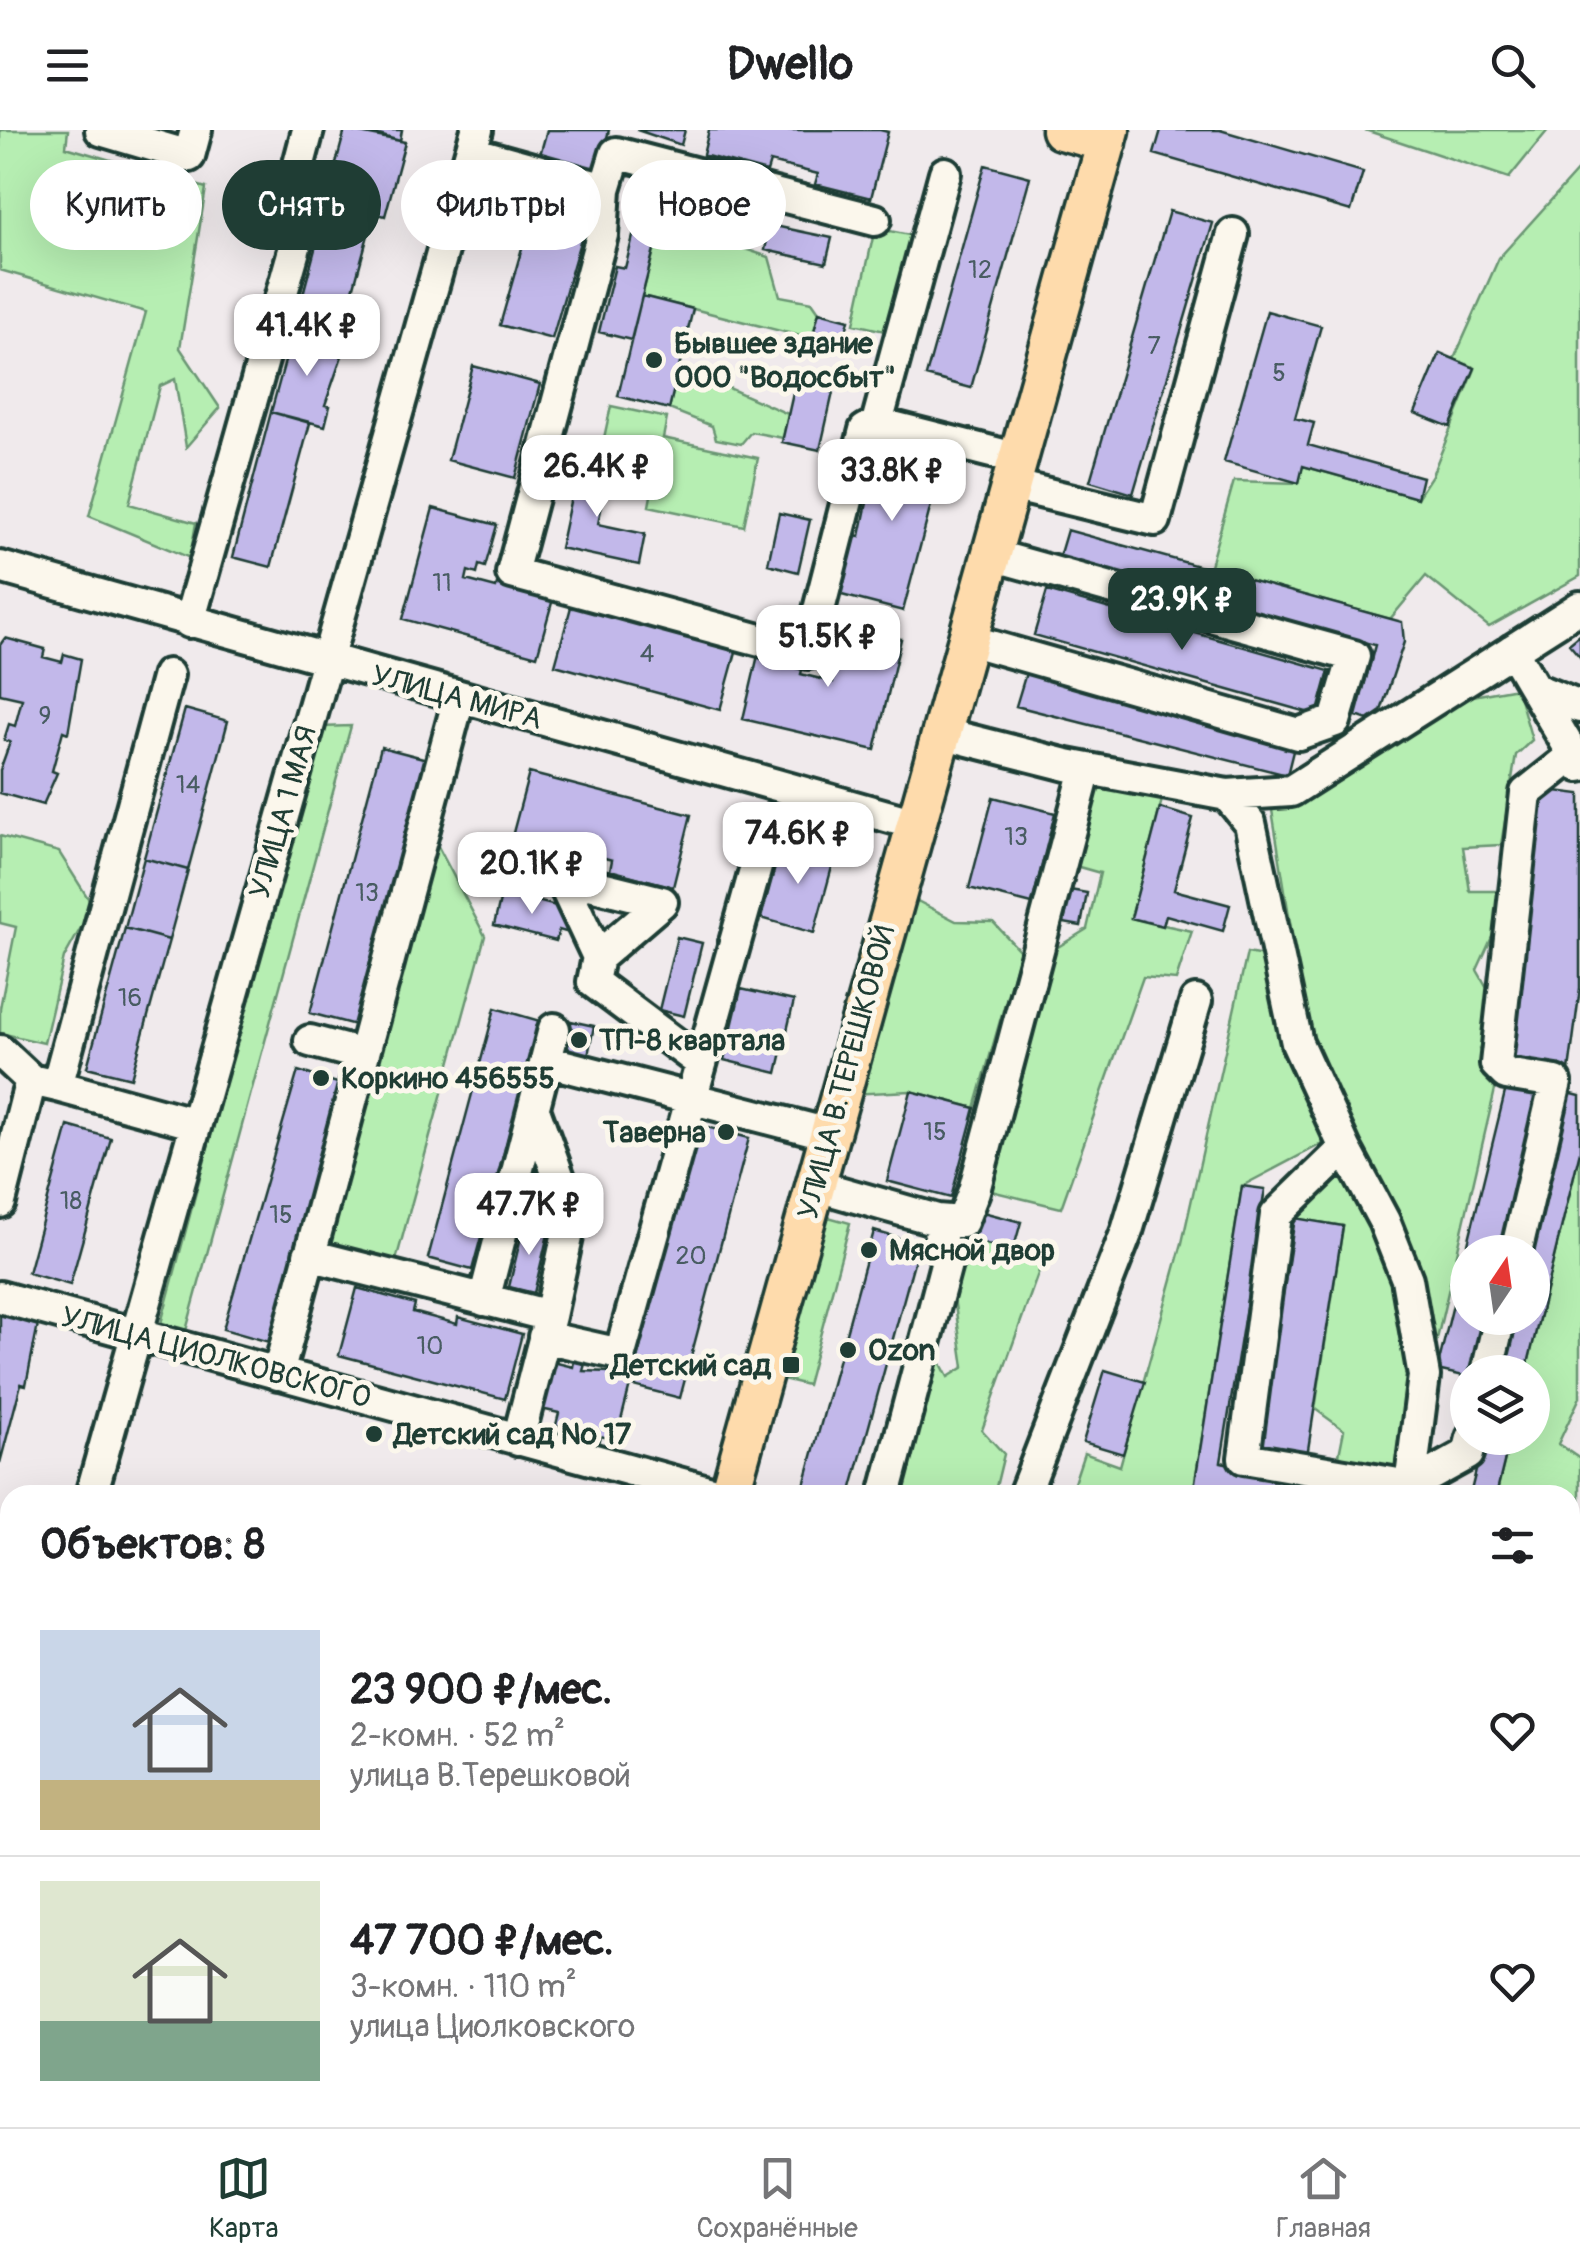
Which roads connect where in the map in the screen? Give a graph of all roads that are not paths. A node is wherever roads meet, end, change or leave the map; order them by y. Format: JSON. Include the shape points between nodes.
{"nodes":[{"id":1,"x":101,"y":130,"type":"edge"},
{"id":2,"x":196,"y":130,"type":"edge"},
{"id":3,"x":308,"y":130,"type":"edge"},
{"id":4,"x":1062,"y":130,"type":"edge"},
{"id":5,"x":1109,"y":136,"type":"edge"},
{"id":6,"x":474,"y":141,"type":"edge"},
{"id":7,"x":945,"y":173,"type":"dead end"},
{"id":8,"x":606,"y":188,"type":"junction"},
{"id":9,"x":875,"y":220,"type":"dead end"},
{"id":10,"x":1233,"y":234,"type":"dead end"},
{"id":11,"x":877,"y":423,"type":"junction"},
{"id":12,"x":1015,"y":472,"type":"junction"},
{"id":13,"x":992,"y":555,"type":"junction"},
{"id":14,"x":0,"y":567,"type":"edge"},
{"id":15,"x":1580,"y":607,"type":"edge"},
{"id":16,"x":189,"y":622,"type":"junction"},
{"id":17,"x":969,"y":640,"type":"junction"},
{"id":18,"x":1512,"y":650,"type":"junction"},
{"id":19,"x":326,"y":661,"type":"junction"},
{"id":20,"x":168,"y":674,"type":"dead end"},
{"id":21,"x":1535,"y":689,"type":"junction"},
{"id":22,"x":459,"y":698,"type":"junction"},
{"id":23,"x":1580,"y":707,"type":"edge"},
{"id":24,"x":941,"y":733,"type":"junction"},
{"id":25,"x":1577,"y":761,"type":"edge"},
{"id":26,"x":1086,"y":769,"type":"junction"},
{"id":27,"x":1227,"y":796,"type":"junction"},
{"id":28,"x":915,"y":824,"type":"junction"},
{"id":29,"x":765,"y":836,"type":"dead end"},
{"id":30,"x":521,"y":866,"type":"dead end"},
{"id":31,"x":560,"y":876,"type":"junction"},
{"id":32,"x":598,"y":957,"type":"junction"},
{"id":33,"x":1196,"y":1001,"type":"dead end"},
{"id":34,"x":554,"y":1029,"type":"dead end"},
{"id":35,"x":310,"y":1041,"type":"dead end"},
{"id":36,"x":0,"y":1051,"type":"edge"},
{"id":37,"x":363,"y":1055,"type":"junction"},
{"id":38,"x":546,"y":1061,"type":"junction"},
{"id":39,"x":701,"y":1063,"type":"junction"},
{"id":40,"x":44,"y":1083,"type":"junction"},
{"id":41,"x":691,"y":1097,"type":"junction"},
{"id":42,"x":534,"y":1109,"type":"junction"},
{"id":43,"x":196,"y":1124,"type":"junction"},
{"id":44,"x":829,"y":1134,"type":"junction"},
{"id":45,"x":1345,"y":1148,"type":"junction"},
{"id":46,"x":814,"y":1185,"type":"junction"},
{"id":47,"x":1,"y":1196,"type":"edge"},
{"id":48,"x":937,"y":1220,"type":"junction"},
{"id":49,"x":1520,"y":1235,"type":"edge"},
{"id":50,"x":309,"y":1255,"type":"junction"},
{"id":51,"x":0,"y":1297,"type":"edge"},
{"id":52,"x":484,"y":1300,"type":"junction"},
{"id":53,"x":547,"y":1326,"type":"junction"},
{"id":54,"x":136,"y":1336,"type":"junction"},
{"id":55,"x":278,"y":1374,"type":"junction"},
{"id":56,"x":518,"y":1440,"type":"junction"},
{"id":57,"x":1466,"y":1455,"type":"edge"},
{"id":58,"x":94,"y":1485,"type":"edge"},
{"id":59,"x":688,"y":1485,"type":"edge"},
{"id":60,"x":729,"y":1485,"type":"edge"},
{"id":61,"x":888,"y":1485,"type":"edge"},
{"id":62,"x":1028,"y":1485,"type":"edge"},
{"id":63,"x":1379,"y":1485,"type":"edge"},
{"id":64,"x":1410,"y":1485,"type":"edge"},
{"id":65,"x":1419,"y":1485,"type":"edge"}],
"edges":[{"from":1,"to":2,"type":"street","via":[[189,156]]},
{"from":3,"to":16,"type":"street","via":[[294,184],[309,197]]},
{"from":4,"to":5,"type":"main road"},
{"from":5,"to":12,"type":"main road","name":"УЛИЦА В.ТЕРЕШКОВОЙ"},
{"from":6,"to":8,"type":"street"},
{"from":6,"to":19,"type":"street","name":"УЛИЦА 1 МАЯ"},
{"from":7,"to":11,"type":"street"},
{"from":8,"to":9,"type":"street","via":[[616,153]]},
{"from":8,"to":11,"type":"street","via":[[602,235],[512,573],[808,653],[865,430]]},
{"from":10,"to":12,"type":"street","via":[[1155,520]]},
{"from":11,"to":12,"type":"street"},
{"from":12,"to":13,"type":"main road","name":"УЛИЦА В.ТЕРЕШКОВОЙ"},
{"from":13,"to":17,"type":"main road","name":"УЛИЦА В.ТЕРЕШКОВОЙ"},
{"from":13,"to":17,"type":"street","via":[[1354,656],[1335,721],[1298,734]]},
{"from":14,"to":16,"type":"street","name":"УЛИЦА МИРА"},
{"from":15,"to":18,"type":"street"},
{"from":16,"to":19,"type":"street","name":"УЛИЦА МИРА"},
{"from":17,"to":24,"type":"main road","name":"УЛИЦА В.ТЕРЕШКОВОЙ"},
{"from":18,"to":21,"type":"street"},
{"from":18,"to":27,"type":"street","via":[[1291,790]]},
{"from":19,"to":22,"type":"street","name":"УЛИЦА МИРА"},
{"from":19,"to":43,"type":"street","name":"УЛИЦА 1 МАЯ"},
{"from":20,"to":40,"type":"street"},
{"from":21,"to":23,"type":"street"},
{"from":21,"to":25,"type":"street"},
{"from":22,"to":28,"type":"street","name":"УЛИЦА МИРА"},
{"from":22,"to":37,"type":"street"},
{"from":24,"to":26,"type":"street"},
{"from":24,"to":28,"type":"main road","name":"УЛИЦА В.ТЕРЕШКОВОЙ"},
{"from":25,"to":49,"type":"street","via":[[1526,793],[1496,1064],[1506,1074],[1556,1082]]},
{"from":26,"to":27,"type":"street"},
{"from":26,"to":48,"type":"street","via":[[974,1192],[962,1222]]},
{"from":27,"to":45,"type":"street","via":[[1250,823],[1296,1043]]},
{"from":28,"to":44,"type":"main road","name":"УЛИЦА В.ТЕРЕШКОВОЙ"},
{"from":29,"to":39,"type":"street"},
{"from":30,"to":31,"type":"street"},
{"from":31,"to":32,"type":"street"},
{"from":31,"to":32,"type":"street","via":[[662,902]]},
{"from":32,"to":39,"type":"street","via":[[593,982]]},
{"from":33,"to":62,"type":"street","via":[[1127,1230]]},
{"from":34,"to":38,"type":"street"},
{"from":35,"to":37,"type":"street"},
{"from":36,"to":40,"type":"street"},
{"from":37,"to":50,"type":"street"},
{"from":38,"to":41,"type":"street"},
{"from":38,"to":42,"type":"street"},
{"from":39,"to":41,"type":"street"},
{"from":40,"to":43,"type":"street"},
{"from":40,"to":47,"type":"street"},
{"from":41,"to":44,"type":"street"},
{"from":41,"to":53,"type":"street","via":[[620,1354]]},
{"from":42,"to":52,"type":"street"},
{"from":42,"to":53,"type":"street","via":[[572,1214]]},
{"from":43,"to":54,"type":"street","name":"УЛИЦА 1 МАЯ"},
{"from":44,"to":46,"type":"main road","name":"УЛИЦА В.ТЕРЕШКОВОЙ"},
{"from":45,"to":63,"type":"street","via":[[1276,1215],[1244,1458]]},
{"from":45,"to":64,"type":"street","via":[[1407,1279],[1424,1376]]},
{"from":46,"to":48,"type":"street"},
{"from":46,"to":60,"type":"main road","name":"УЛИЦА В.ТЕРЕШКОВОЙ"},
{"from":48,"to":61,"type":"street","via":[[946,1264]]},
{"from":50,"to":52,"type":"street"},
{"from":50,"to":55,"type":"street"},
{"from":51,"to":54,"type":"street","name":"УЛИЦА ЦИОЛКОВСКОГО"},
{"from":52,"to":53,"type":"street"},
{"from":53,"to":56,"type":"street"},
{"from":54,"to":55,"type":"street","name":"УЛИЦА ЦИОЛКОВСКОГО"},
{"from":54,"to":58,"type":"street","name":"УЛИЦА 1 МАЯ"},
{"from":55,"to":56,"type":"street","name":"УЛИЦА ЦИОЛКОВСКОГО"},
{"from":56,"to":59,"type":"street","name":"УЛИЦА ЦИОЛКОВСКОГО"},
{"from":57,"to":65,"type":"street"}]}
